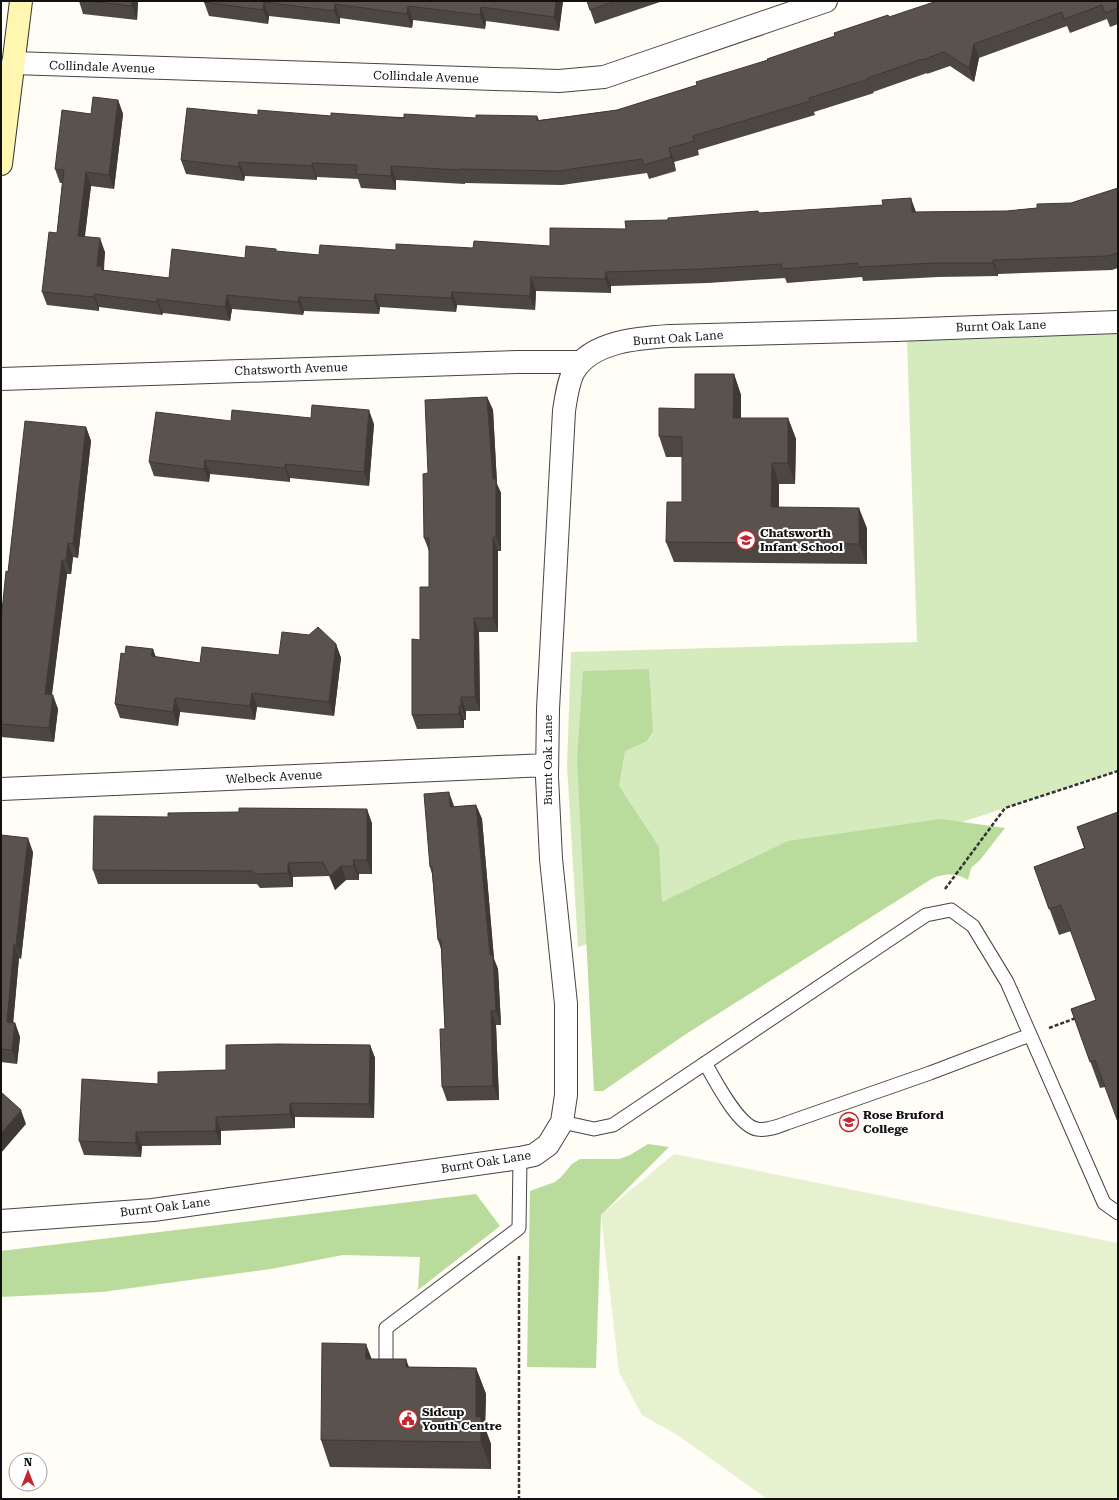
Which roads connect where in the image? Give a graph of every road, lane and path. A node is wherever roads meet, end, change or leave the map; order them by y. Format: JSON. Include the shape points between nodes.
{"nodes":[{"id":1,"x":21,"y":1,"type":"edge"},
{"id":2,"x":826,"y":1,"type":"edge"},
{"id":3,"x":13,"y":64,"type":"junction"},
{"id":4,"x":1,"y":164,"type":"edge"},
{"id":5,"x":1118,"y":322,"type":"edge"},
{"id":6,"x":581,"y":362,"type":"junction"},
{"id":7,"x":1,"y":379,"type":"edge"},
{"id":8,"x":547,"y":765,"type":"junction"},
{"id":9,"x":1118,"y":771,"type":"edge"},
{"id":10,"x":1,"y":789,"type":"edge"},
{"id":11,"x":926,"y":915,"type":"junction"},
{"id":12,"x":1081,"y":1016,"type":"edge"},
{"id":13,"x":1030,"y":1035,"type":"junction"},
{"id":14,"x":705,"y":1063,"type":"junction"},
{"id":15,"x":562,"y":1122,"type":"junction"},
{"id":16,"x":520,"y":1158,"type":"junction"},
{"id":17,"x":1118,"y":1213,"type":"edge"},
{"id":18,"x":1,"y":1221,"type":"edge"},
{"id":19,"x":519,"y":1228,"type":"junction"},
{"id":20,"x":386,"y":1358,"type":"edge"},
{"id":21,"x":519,"y":1499,"type":"edge"}],
"edges":[{"from":1,"to":3,"type":"street"},
{"from":2,"to":3,"type":"street","name":"Collindale Avenue","via":[[604,77],[559,81]]},
{"from":3,"to":4,"type":"street"},
{"from":5,"to":6,"type":"street","name":"Burnt Oak Lane","via":[[639,338],[609,346]]},
{"from":6,"to":7,"type":"street","name":"Chatsworth Avenue"},
{"from":6,"to":8,"type":"street","name":"Burnt Oak Lane","via":[[573,372],[564,410]]},
{"from":8,"to":10,"type":"street","name":"Welbeck Avenue"},
{"from":8,"to":15,"type":"street","name":"Burnt Oak Lane","via":[[551,859],[567,1019],[566,1095]]},
{"from":9,"to":11,"type":"path","via":[[1005,808]]},
{"from":11,"to":13,"type":"lane","via":[[951,910],[973,926],[1007,982]]},
{"from":11,"to":14,"type":"lane"},
{"from":12,"to":13,"type":"path"},
{"from":13,"to":14,"type":"lane","via":[[772,1128],[757,1129],[742,1121]]},
{"from":13,"to":17,"type":"lane","via":[[1104,1204]]},
{"from":14,"to":15,"type":"lane","via":[[614,1125],[594,1129]]},
{"from":15,"to":16,"type":"street","name":"Burnt Oak Lane","via":[[545,1149]]},
{"from":16,"to":18,"type":"street","name":"Burnt Oak Lane","via":[[153,1210]]},
{"from":16,"to":19,"type":"lane"},
{"from":19,"to":20,"type":"lane","via":[[386,1328]]},
{"from":19,"to":21,"type":"path"}]}
